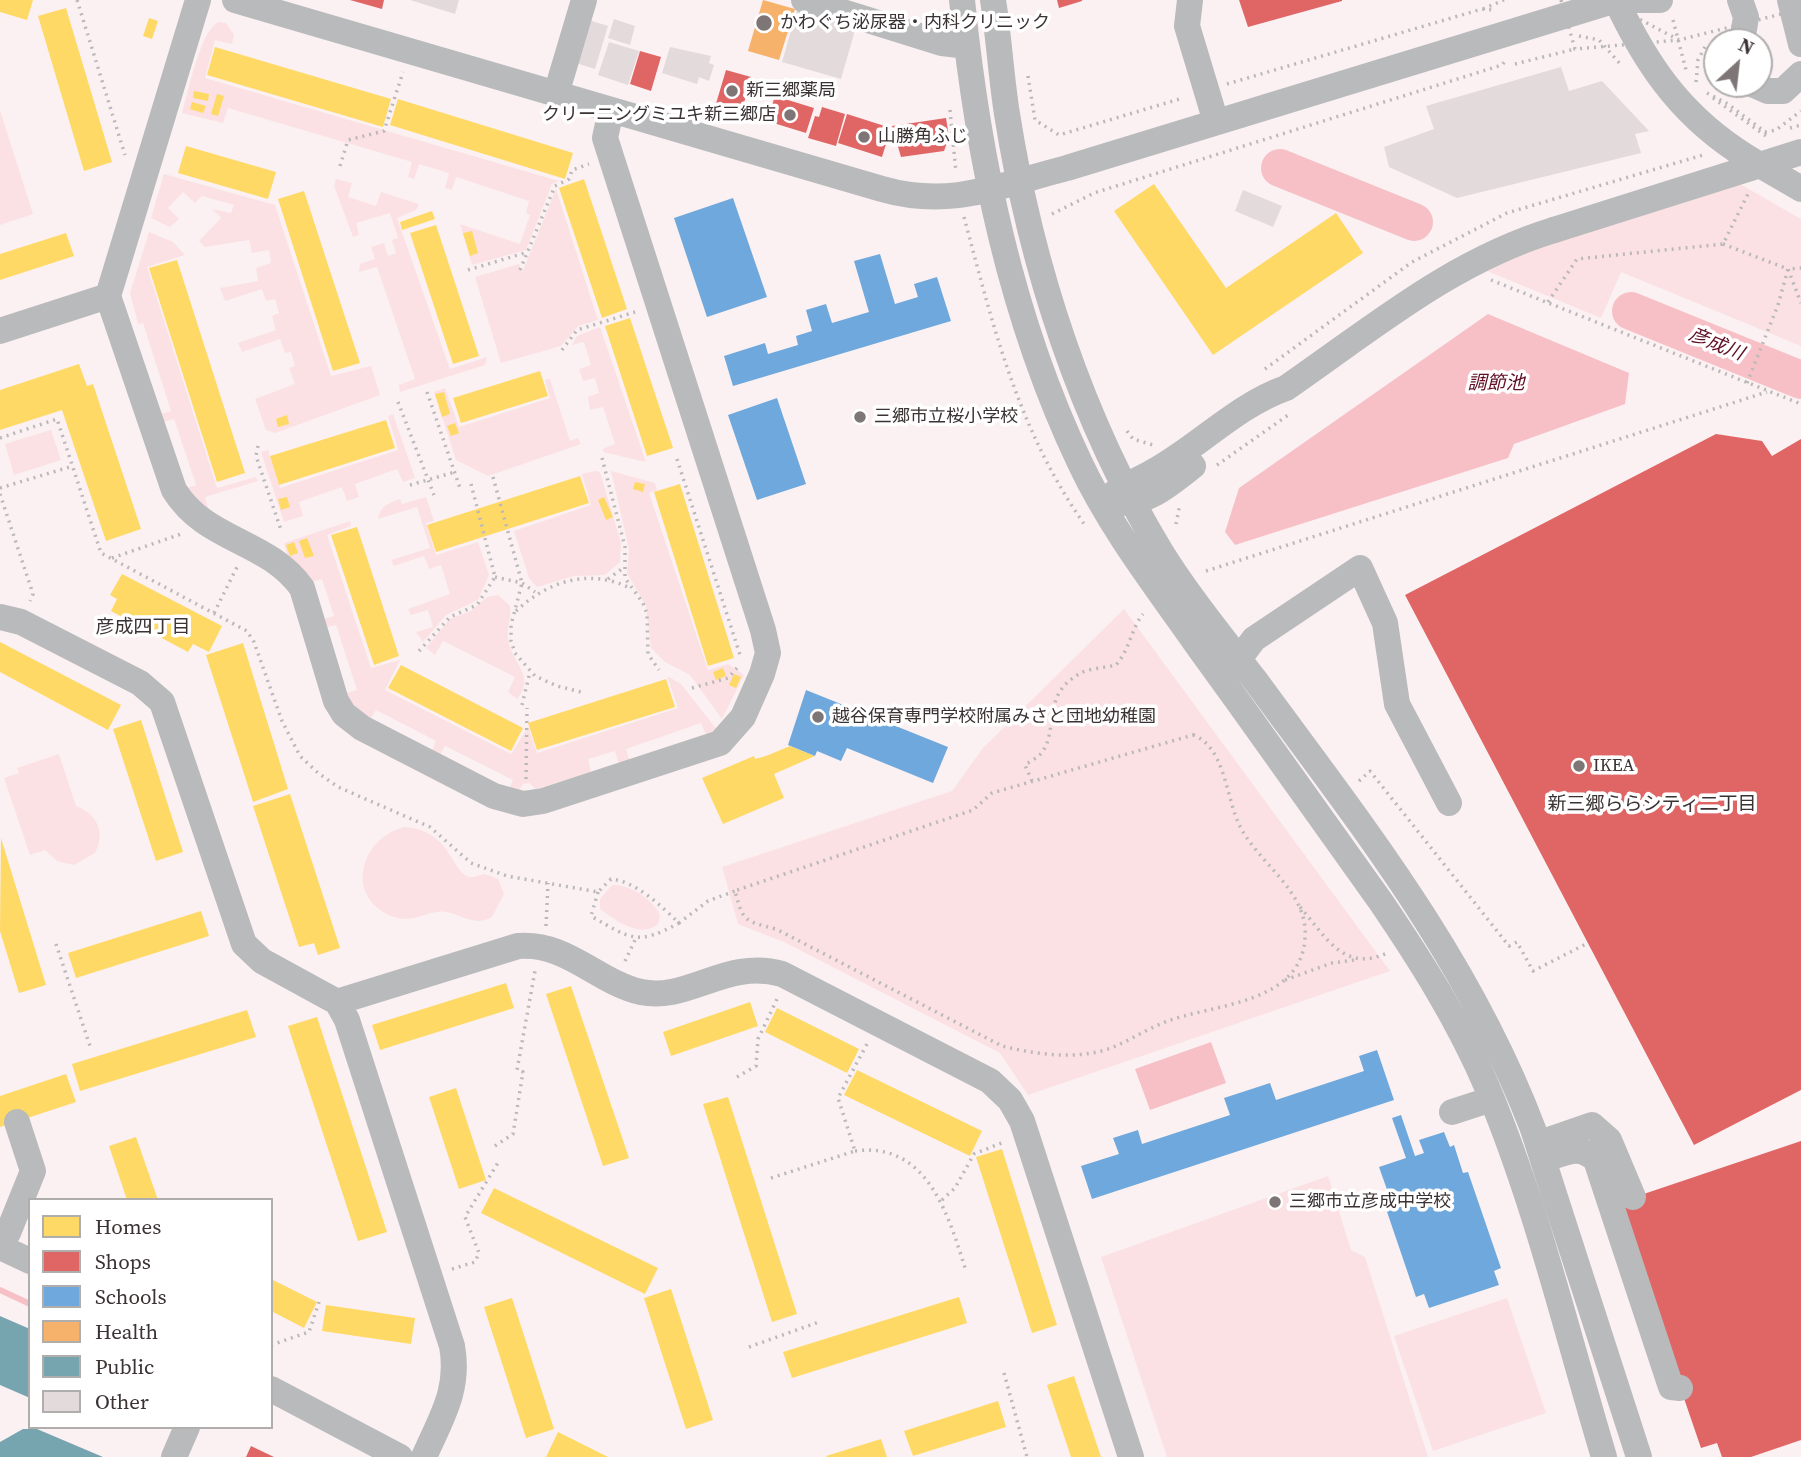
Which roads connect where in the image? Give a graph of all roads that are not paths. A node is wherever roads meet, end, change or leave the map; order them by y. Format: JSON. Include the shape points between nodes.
{"nodes":[{"id":1,"x":198,"y":0,"type":"edge"},
{"id":2,"x":235,"y":0,"type":"edge"},
{"id":3,"x":584,"y":0,"type":"edge"},
{"id":4,"x":804,"y":0,"type":"edge"},
{"id":5,"x":962,"y":0,"type":"edge"},
{"id":6,"x":993,"y":0,"type":"edge"},
{"id":7,"x":1190,"y":0,"type":"edge"},
{"id":8,"x":1616,"y":0,"type":"edge"},
{"id":9,"x":1740,"y":0,"type":"edge"},
{"id":10,"x":1790,"y":0,"type":"edge"},
{"id":11,"x":1665,"y":4,"type":"edge"},
{"id":12,"x":1744,"y":28,"type":"edge"},
{"id":13,"x":1801,"y":44,"type":"edge"},
{"id":14,"x":967,"y":46,"type":"junction"},
{"id":15,"x":1801,"y":74,"type":"edge"},
{"id":16,"x":1773,"y":91,"type":"edge"},
{"id":17,"x":556,"y":94,"type":"junction"},
{"id":18,"x":611,"y":110,"type":"junction"},
{"id":19,"x":1216,"y":122,"type":"junction"},
{"id":20,"x":1801,"y":152,"type":"edge"},
{"id":21,"x":1020,"y":180,"type":"junction"},
{"id":22,"x":990,"y":189,"type":"junction"},
{"id":23,"x":1801,"y":189,"type":"edge"},
{"id":24,"x":108,"y":296,"type":"junction"},
{"id":25,"x":0,"y":331,"type":"edge"},
{"id":26,"x":1130,"y":494,"type":"junction"},
{"id":27,"x":1101,"y":504,"type":"junction"},
{"id":28,"x":11,"y":620,"type":"edge"},
{"id":29,"x":1239,"y":659,"type":"junction"},
{"id":30,"x":1449,"y":803,"type":"dead end"},
{"id":31,"x":337,"y":1002,"type":"junction"},
{"id":32,"x":1492,"y":1099,"type":"junction"},
{"id":33,"x":1452,"y":1112,"type":"dead end"},
{"id":34,"x":17,"y":1122,"type":"dead end"},
{"id":35,"x":1541,"y":1152,"type":"junction"},
{"id":36,"x":1633,"y":1197,"type":"dead end"},
{"id":37,"x":4,"y":1240,"type":"edge"},
{"id":38,"x":28,"y":1259,"type":"edge"},
{"id":39,"x":1680,"y":1388,"type":"dead end"},
{"id":40,"x":273,"y":1390,"type":"edge"},
{"id":41,"x":186,"y":1429,"type":"edge"},
{"id":42,"x":174,"y":1457,"type":"edge"},
{"id":43,"x":400,"y":1457,"type":"edge"},
{"id":44,"x":424,"y":1457,"type":"edge"},
{"id":45,"x":1131,"y":1457,"type":"edge"},
{"id":46,"x":1604,"y":1457,"type":"edge"},
{"id":47,"x":1639,"y":1457,"type":"edge"}],
"edges":[{"from":1,"to":24,"type":"street"},
{"from":2,"to":17,"type":"street"},
{"from":3,"to":17,"type":"street"},
{"from":4,"to":14,"type":"street","via":[[942,43]]},
{"from":5,"to":14,"type":"street"},
{"from":6,"to":21,"type":"street"},
{"from":7,"to":19,"type":"street","via":[[1187,26]]},
{"from":8,"to":11,"type":"street"},
{"from":8,"to":19,"type":"street"},
{"from":8,"to":23,"type":"street","via":[[1639,49],[1678,100],[1736,150]]},
{"from":9,"to":12,"type":"street"},
{"from":10,"to":13,"type":"street"},
{"from":14,"to":22,"type":"street"},
{"from":15,"to":16,"type":"street","via":[[1783,91]]},
{"from":17,"to":18,"type":"street"},
{"from":18,"to":22,"type":"street","via":[[908,197],[928,199]]},
{"from":18,"to":24,"type":"street","via":[[605,138],[768,653],[743,717],[720,743],[526,804],[494,796],[362,728],[336,701],[302,588],[290,572],[275,559],[201,522],[186,510],[174,490]]},
{"from":19,"to":21,"type":"street"},
{"from":20,"to":26,"type":"street","bridge":true,"via":[[1486,255],[1432,285],[1292,398],[1264,396],[1155,471]]},
{"from":21,"to":22,"type":"street"},
{"from":21,"to":26,"type":"street","via":[[1059,331],[1103,443]]},
{"from":22,"to":27,"type":"street","via":[[1012,282],[1042,375]]},
{"from":24,"to":25,"type":"street"},
{"from":26,"to":27,"type":"street"},
{"from":26,"to":29,"type":"street","via":[[1195,603]]},
{"from":27,"to":32,"type":"street","via":[[1412,948]]},
{"from":28,"to":31,"type":"street","via":[[140,682],[162,702],[244,944],[262,961]]},
{"from":29,"to":30,"type":"street","via":[[1254,639],[1360,568],[1385,622],[1397,704]]},
{"from":29,"to":35,"type":"street","via":[[1409,888],[1448,950],[1516,1084]]},
{"from":31,"to":44,"type":"street","via":[[347,1020],[452,1346],[454,1390]]},
{"from":31,"to":45,"type":"street","via":[[518,946],[545,947],[642,992],[661,994],[751,969],[766,970],[990,1081],[1016,1109],[1026,1134]]},
{"from":32,"to":33,"type":"street"},
{"from":32,"to":46,"type":"street"},
{"from":34,"to":37,"type":"street","via":[[33,1171]]},
{"from":35,"to":36,"type":"street","via":[[1592,1125],[1609,1140]]},
{"from":35,"to":39,"type":"street","via":[[1586,1150],[1596,1160],[1671,1387]]},
{"from":35,"to":47,"type":"street"},
{"from":37,"to":38,"type":"street"},
{"from":40,"to":43,"type":"street"},
{"from":41,"to":42,"type":"street"}]}
